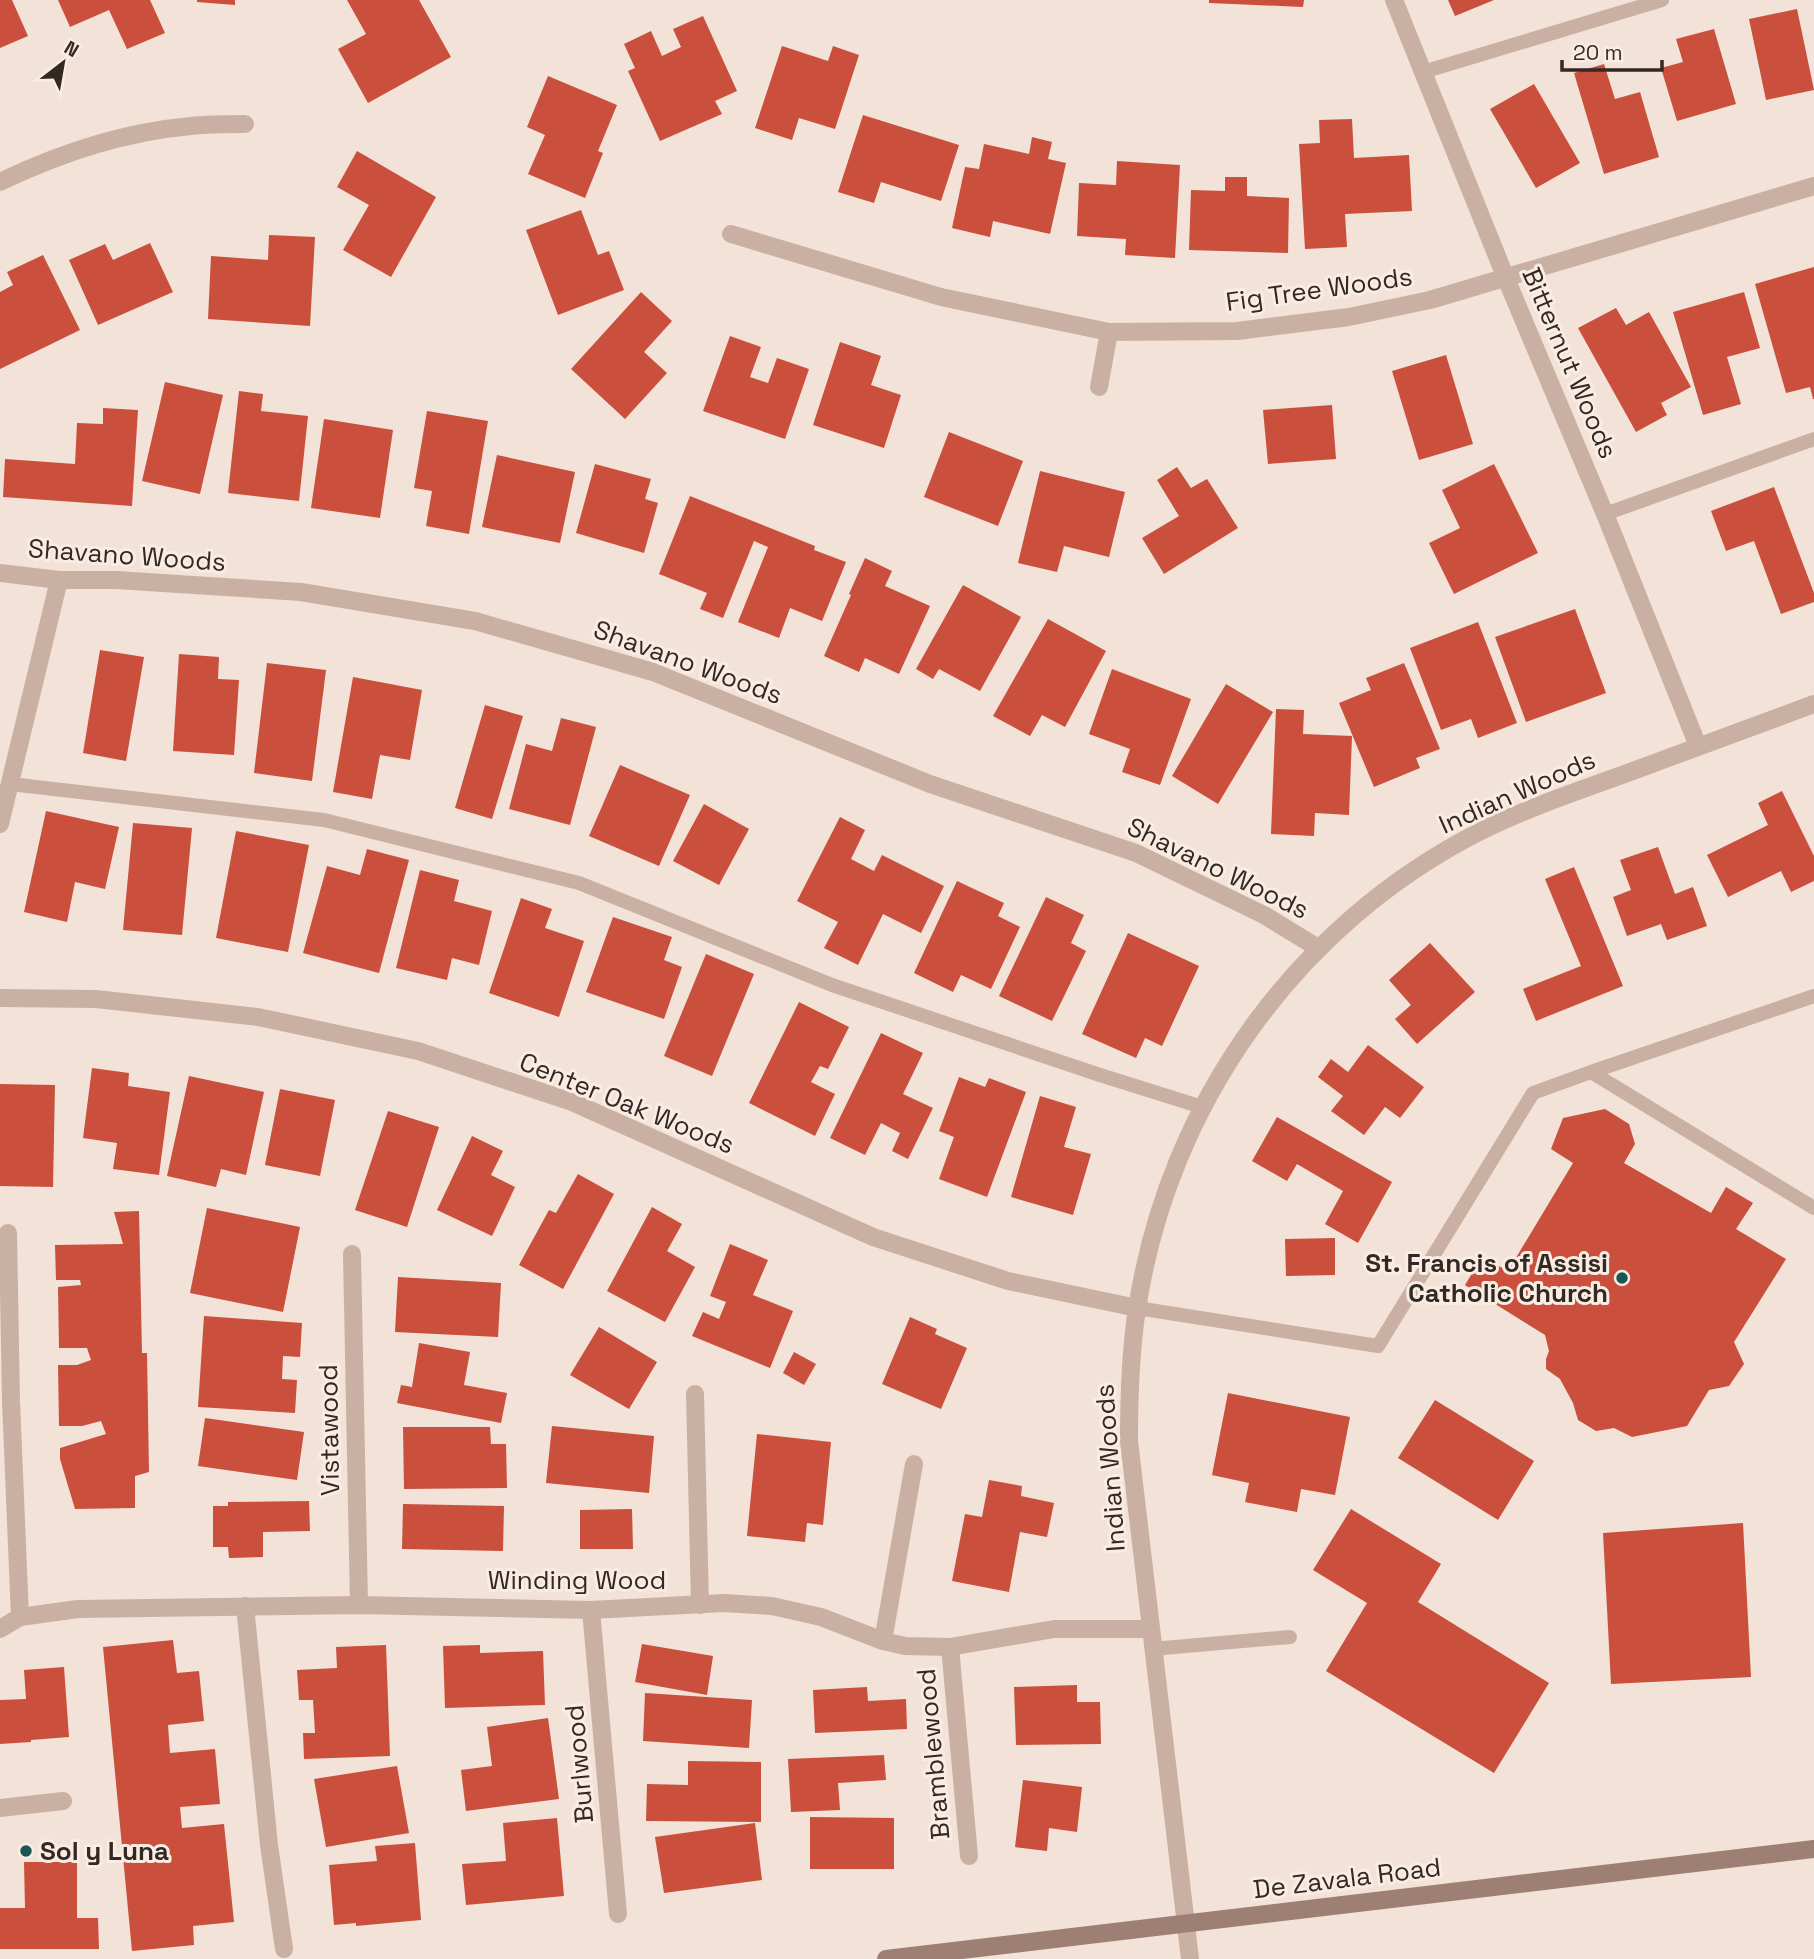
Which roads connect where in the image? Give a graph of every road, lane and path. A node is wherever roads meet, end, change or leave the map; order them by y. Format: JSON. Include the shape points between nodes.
{"nodes":[{"id":1,"x":1394,"y":0,"type":"edge"},
{"id":2,"x":1662,"y":0,"type":"edge"},
{"id":3,"x":1423,"y":72,"type":"junction"},
{"id":4,"x":245,"y":124,"type":"dead end"},
{"id":5,"x":0,"y":183,"type":"edge"},
{"id":6,"x":1814,"y":186,"type":"edge"},
{"id":7,"x":731,"y":234,"type":"dead end"},
{"id":8,"x":1505,"y":276,"type":"junction"},
{"id":9,"x":1109,"y":332,"type":"junction"},
{"id":10,"x":1099,"y":387,"type":"dead end"},
{"id":11,"x":1814,"y":439,"type":"edge"},
{"id":12,"x":1605,"y":514,"type":"junction"},
{"id":13,"x":0,"y":573,"type":"edge"},
{"id":14,"x":59,"y":580,"type":"junction"},
{"id":15,"x":1814,"y":704,"type":"edge"},
{"id":16,"x":1698,"y":746,"type":"junction"},
{"id":17,"x":10,"y":784,"type":"junction"},
{"id":18,"x":0,"y":824,"type":"edge"},
{"id":19,"x":1318,"y":948,"type":"junction"},
{"id":20,"x":1814,"y":996,"type":"edge"},
{"id":21,"x":0,"y":998,"type":"edge"},
{"id":22,"x":1591,"y":1072,"type":"junction"},
{"id":23,"x":1202,"y":1107,"type":"junction"},
{"id":24,"x":1814,"y":1208,"type":"edge"},
{"id":25,"x":8,"y":1233,"type":"dead end"},
{"id":26,"x":352,"y":1254,"type":"dead end"},
{"id":27,"x":1137,"y":1308,"type":"junction"},
{"id":28,"x":695,"y":1394,"type":"dead end"},
{"id":29,"x":5,"y":1400,"type":"edge"},
{"id":30,"x":914,"y":1464,"type":"dead end"},
{"id":31,"x":359,"y":1605,"type":"junction"},
{"id":32,"x":700,"y":1605,"type":"junction"},
{"id":33,"x":245,"y":1606,"type":"junction"},
{"id":34,"x":591,"y":1610,"type":"junction"},
{"id":35,"x":20,"y":1617,"type":"junction"},
{"id":36,"x":0,"y":1629,"type":"edge"},
{"id":37,"x":1150,"y":1629,"type":"junction"},
{"id":38,"x":1290,"y":1637,"type":"dead end"},
{"id":39,"x":883,"y":1641,"type":"junction"},
{"id":40,"x":950,"y":1647,"type":"junction"},
{"id":41,"x":1152,"y":1650,"type":"junction"},
{"id":42,"x":64,"y":1801,"type":"dead end"},
{"id":43,"x":0,"y":1808,"type":"edge"},
{"id":44,"x":1814,"y":1849,"type":"edge"},
{"id":45,"x":969,"y":1856,"type":"dead end"},
{"id":46,"x":618,"y":1914,"type":"dead end"},
{"id":47,"x":1185,"y":1923,"type":"junction"},
{"id":48,"x":284,"y":1949,"type":"dead end"},
{"id":49,"x":886,"y":1959,"type":"edge"},
{"id":50,"x":1190,"y":1959,"type":"edge"}],
"edges":[{"from":1,"to":3,"type":"street","name":"Bitternut Woods"},
{"from":2,"to":3,"type":"lane"},
{"from":3,"to":8,"type":"street","name":"Bitternut Woods"},
{"from":4,"to":5,"type":"street","via":[[137,134],[84,147]]},
{"from":6,"to":8,"type":"street","name":"Fig Tree Woods"},
{"from":7,"to":9,"type":"street","name":"Fig Tree Woods","via":[[941,297]]},
{"from":8,"to":9,"type":"street","name":"Fig Tree Woods","via":[[1430,300],[1349,317],[1237,331]]},
{"from":8,"to":12,"type":"street","name":"Bitternut Woods"},
{"from":9,"to":10,"type":"street"},
{"from":11,"to":12,"type":"lane"},
{"from":12,"to":16,"type":"street","name":"Bitternut Woods"},
{"from":13,"to":14,"type":"street","name":"Shavano Woods"},
{"from":14,"to":17,"type":"street"},
{"from":14,"to":19,"type":"street","name":"Shavano Woods","via":[[301,592],[475,621],[653,672],[930,784],[1136,853],[1264,915]]},
{"from":15,"to":16,"type":"street","name":"Indian Woods"},
{"from":16,"to":19,"type":"street","name":"Indian Woods","via":[[1483,830],[1423,864],[1367,904]]},
{"from":17,"to":18,"type":"street"},
{"from":17,"to":23,"type":"lane","via":[[324,820],[579,883],[832,985]]},
{"from":19,"to":23,"type":"street","name":"Indian Woods","via":[[1236,1048]]},
{"from":20,"to":22,"type":"lane"},
{"from":21,"to":27,"type":"street","name":"Center Oak Woods","via":[[96,999],[258,1017],[418,1051],[572,1102],[873,1237],[1008,1281]]},
{"from":22,"to":24,"type":"lane"},
{"from":22,"to":27,"type":"lane","via":[[1533,1093],[1378,1346]]},
{"from":23,"to":27,"type":"street","name":"Indian Woods","via":[[1173,1170],[1152,1236]]},
{"from":25,"to":29,"type":"street"},
{"from":26,"to":31,"type":"street","name":"Vistawood"},
{"from":27,"to":37,"type":"street","name":"Indian Woods","via":[[1129,1372],[1129,1441]]},
{"from":28,"to":32,"type":"street"},
{"from":29,"to":35,"type":"street"},
{"from":30,"to":39,"type":"street"},
{"from":31,"to":33,"type":"street","name":"Winding Wood"},
{"from":31,"to":34,"type":"street","name":"Winding Wood"},
{"from":32,"to":34,"type":"street","name":"Winding Wood"},
{"from":32,"to":39,"type":"street","name":"Winding Wood","via":[[772,1606],[821,1617]]},
{"from":33,"to":35,"type":"street","name":"Winding Wood","via":[[78,1609]]},
{"from":33,"to":48,"type":"street"},
{"from":34,"to":46,"type":"street","name":"Burlwood"},
{"from":35,"to":36,"type":"street","name":"Winding Wood"},
{"from":37,"to":40,"type":"street","name":"Winding Wood","via":[[1054,1629]]},
{"from":37,"to":41,"type":"street","name":"Indian Woods"},
{"from":38,"to":41,"type":"lane"},
{"from":39,"to":40,"type":"street","name":"Winding Wood"},
{"from":40,"to":45,"type":"street","name":"Bramblewood"},
{"from":41,"to":47,"type":"street","name":"Indian Woods"},
{"from":42,"to":43,"type":"street"},
{"from":44,"to":47,"type":"main road","name":"De Zavala Road"},
{"from":47,"to":49,"type":"main road","name":"De Zavala Road"},
{"from":47,"to":50,"type":"street","name":"Indian Woods"}]}
